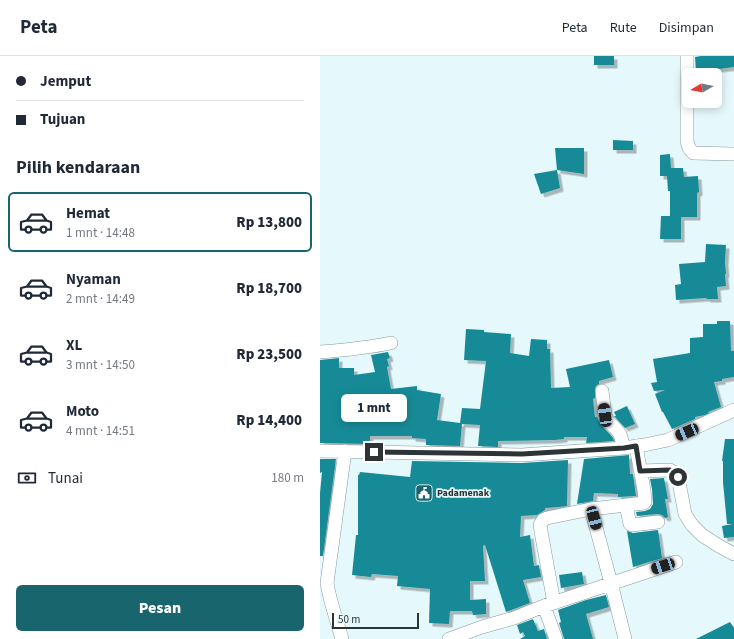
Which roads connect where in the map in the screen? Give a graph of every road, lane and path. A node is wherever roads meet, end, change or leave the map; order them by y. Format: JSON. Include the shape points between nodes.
{"nodes":[{"id":1,"x":687,"y":56,"type":"edge"},
{"id":2,"x":734,"y":154,"type":"edge"},
{"id":3,"x":391,"y":343,"type":"dead end"},
{"id":4,"x":320,"y":352,"type":"edge"},
{"id":5,"x":602,"y":391,"type":"dead end"},
{"id":6,"x":734,"y":410,"type":"edge"},
{"id":7,"x":630,"y":447,"type":"junction"},
{"id":8,"x":320,"y":451,"type":"edge"},
{"id":9,"x":345,"y":451,"type":"junction"},
{"id":10,"x":640,"y":471,"type":"junction"},
{"id":11,"x":626,"y":505,"type":"junction"},
{"id":12,"x":591,"y":509,"type":"junction"},
{"id":13,"x":658,"y":522,"type":"dead end"},
{"id":14,"x":734,"y":554,"type":"edge"},
{"id":15,"x":676,"y":562,"type":"dead end"},
{"id":16,"x":611,"y":583,"type":"junction"},
{"id":17,"x":549,"y":604,"type":"junction"},
{"id":18,"x":342,"y":639,"type":"edge"},
{"id":19,"x":449,"y":639,"type":"edge"},
{"id":20,"x":556,"y":639,"type":"edge"},
{"id":21,"x":625,"y":639,"type":"edge"}],
"edges":[{"from":1,"to":2,"type":"street","via":[[689,148],[693,153]]},
{"from":3,"to":4,"type":"street","via":[[353,350]]},
{"from":5,"to":7,"type":"street","via":[[607,420]]},
{"from":6,"to":7,"type":"street","via":[[668,440]]},
{"from":7,"to":9,"type":"street","via":[[522,454]]},
{"from":7,"to":10,"type":"street"},
{"from":8,"to":9,"type":"street"},
{"from":9,"to":18,"type":"street","via":[[327,583]]},
{"from":10,"to":11,"type":"street","via":[[645,502]]},
{"from":10,"to":14,"type":"street","via":[[670,470],[675,473],[685,514],[692,525],[702,536]]},
{"from":11,"to":12,"type":"street"},
{"from":11,"to":13,"type":"street","via":[[630,524]]},
{"from":12,"to":16,"type":"street"},
{"from":12,"to":17,"type":"street","via":[[547,518],[540,525]]},
{"from":15,"to":16,"type":"street"},
{"from":16,"to":17,"type":"street"},
{"from":16,"to":21,"type":"street"},
{"from":17,"to":19,"type":"street"},
{"from":17,"to":20,"type":"street"}]}
